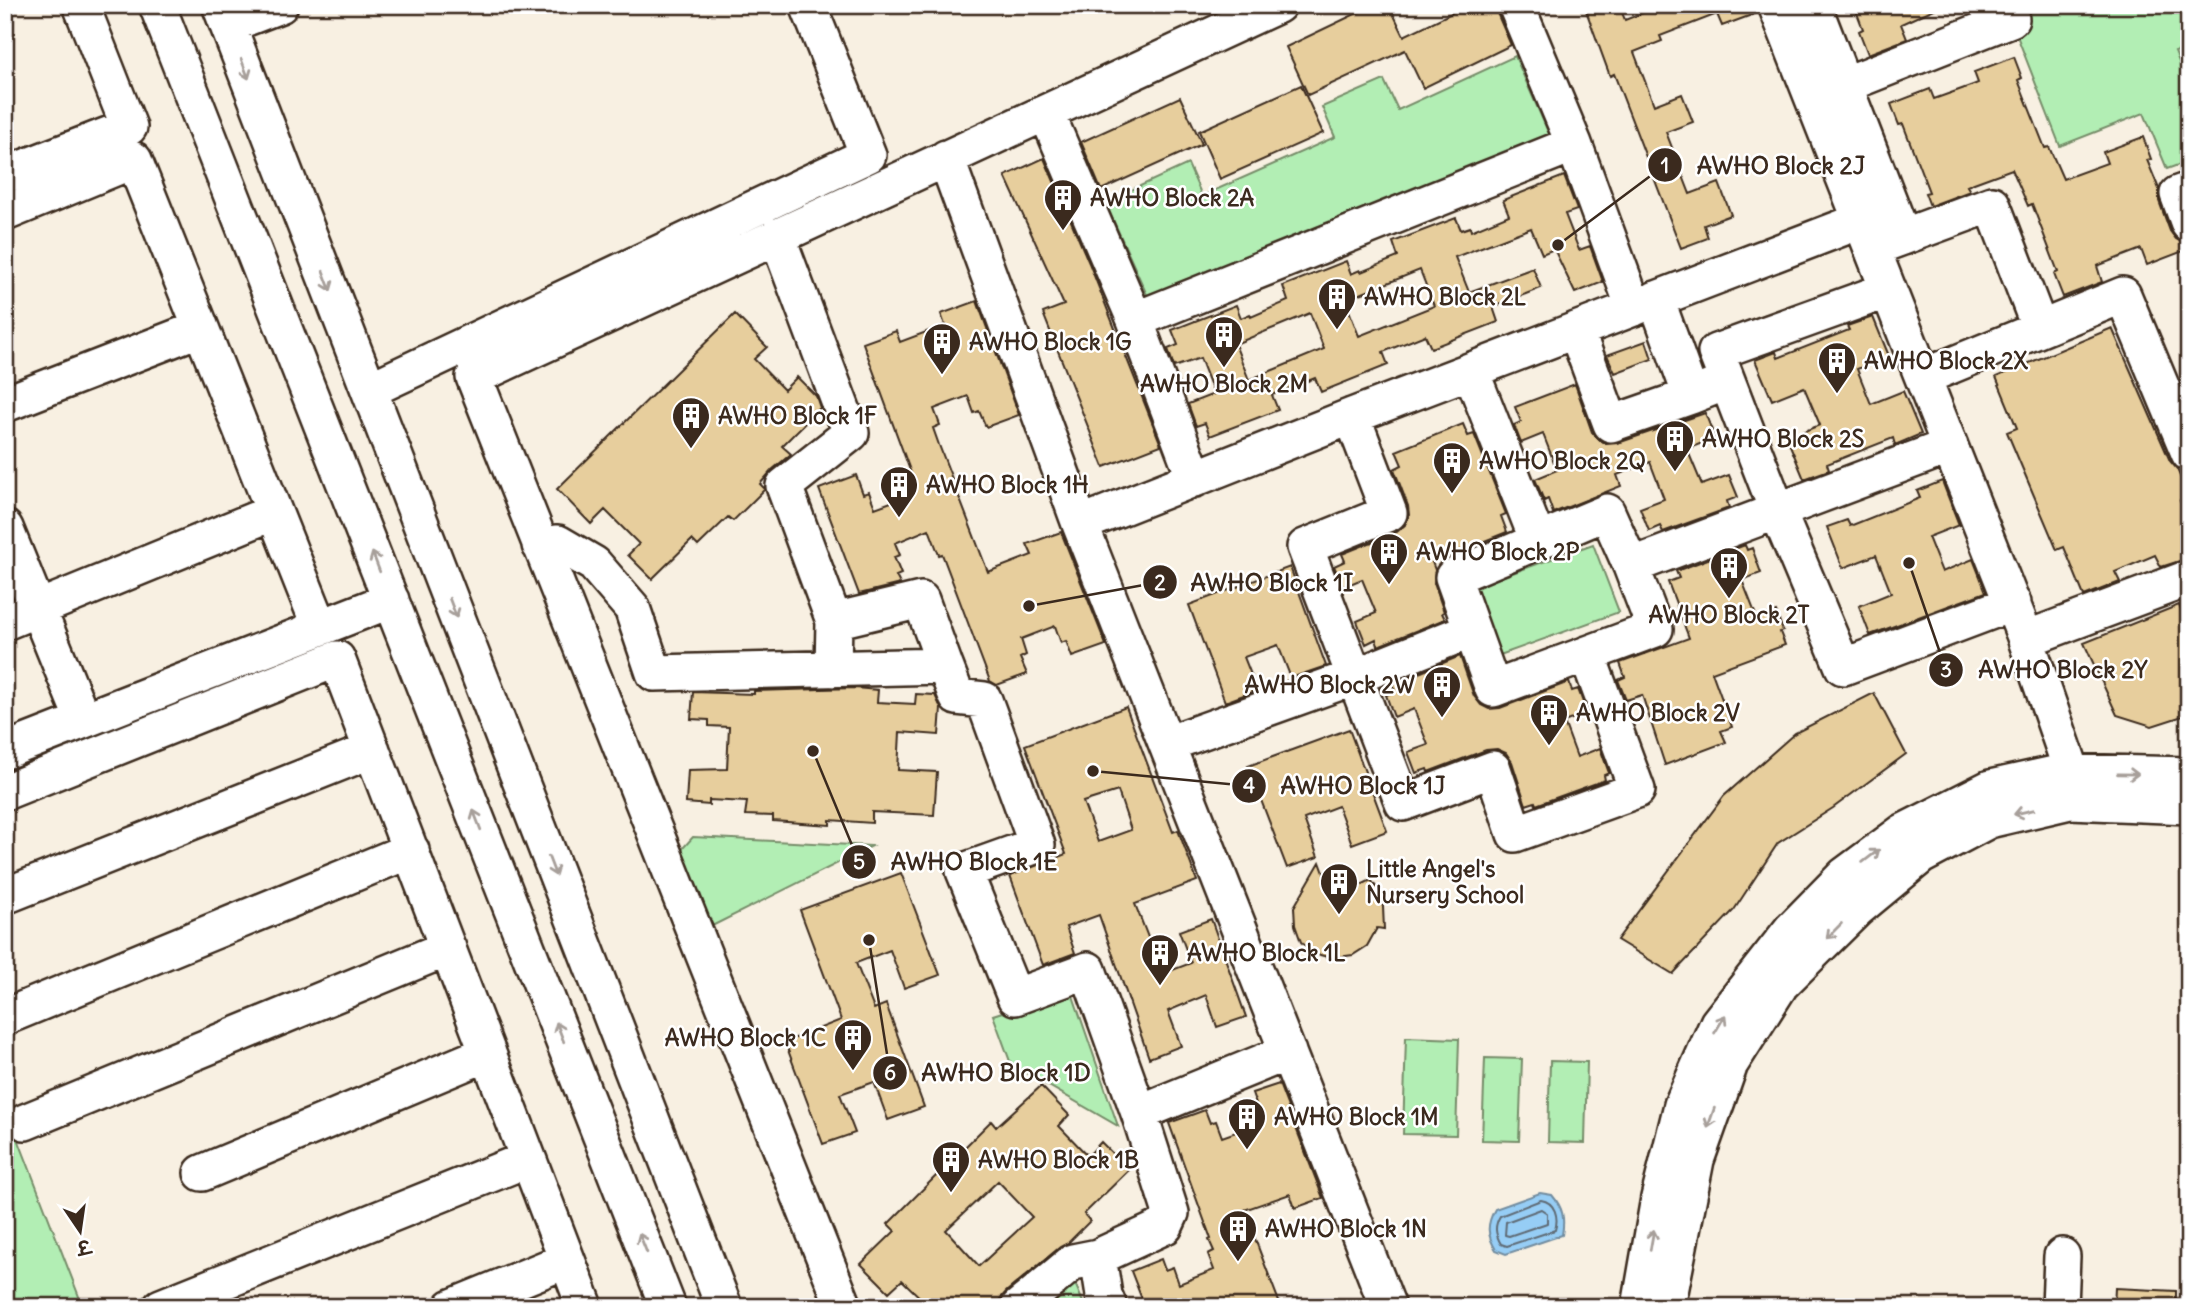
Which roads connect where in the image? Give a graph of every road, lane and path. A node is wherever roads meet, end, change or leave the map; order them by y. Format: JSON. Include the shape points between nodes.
{"nodes":[{"id":1,"x":81,"y":5,"type":"edge"},
{"id":2,"x":158,"y":5,"type":"edge"},
{"id":3,"x":280,"y":5,"type":"edge"},
{"id":4,"x":808,"y":5,"type":"edge"},
{"id":5,"x":1278,"y":5,"type":"edge"},
{"id":6,"x":1516,"y":5,"type":"edge"},
{"id":7,"x":1776,"y":5,"type":"edge"},
{"id":8,"x":1813,"y":5,"type":"edge"},
{"id":9,"x":224,"y":15,"type":"edge"},
{"id":10,"x":2011,"y":19,"type":"dead end"},
{"id":11,"x":1844,"y":85,"type":"junction"},
{"id":12,"x":1812,"y":98,"type":"junction"},
{"id":13,"x":1047,"y":114,"type":"junction"},
{"id":14,"x":1574,"y":144,"type":"junction"},
{"id":15,"x":946,"y":158,"type":"junction"},
{"id":16,"x":5,"y":175,"type":"edge"},
{"id":17,"x":2189,"y":190,"type":"edge"},
{"id":18,"x":5,"y":213,"type":"edge"},
{"id":19,"x":2189,"y":224,"type":"edge"},
{"id":20,"x":1865,"y":235,"type":"junction"},
{"id":21,"x":776,"y":236,"type":"junction"},
{"id":22,"x":1903,"y":237,"type":"junction"},
{"id":23,"x":1888,"y":290,"type":"junction"},
{"id":24,"x":1645,"y":304,"type":"junction"},
{"id":25,"x":1135,"y":320,"type":"junction"},
{"id":26,"x":201,"y":328,"type":"junction"},
{"id":27,"x":2040,"y":329,"type":"junction"},
{"id":28,"x":1576,"y":330,"type":"junction"},
{"id":29,"x":1471,"y":371,"type":"junction"},
{"id":30,"x":1923,"y":377,"type":"junction"},
{"id":31,"x":1728,"y":382,"type":"junction"},
{"id":32,"x":369,"y":390,"type":"junction"},
{"id":33,"x":1691,"y":396,"type":"junction"},
{"id":34,"x":5,"y":404,"type":"edge"},
{"id":35,"x":1352,"y":416,"type":"junction"},
{"id":36,"x":1951,"y":446,"type":"junction"},
{"id":37,"x":2189,"y":453,"type":"edge"},
{"id":38,"x":1195,"y":479,"type":"junction"},
{"id":39,"x":1777,"y":510,"type":"junction"},
{"id":40,"x":274,"y":512,"type":"junction"},
{"id":41,"x":1080,"y":524,"type":"junction"},
{"id":42,"x":5,"y":528,"type":"edge"},
{"id":43,"x":1538,"y":541,"type":"junction"},
{"id":44,"x":540,"y":545,"type":"junction"},
{"id":45,"x":1630,"y":566,"type":"junction"},
{"id":46,"x":2189,"y":578,"type":"edge"},
{"id":47,"x":391,"y":600,"type":"junction"},
{"id":48,"x":2013,"y":603,"type":"junction"},
{"id":49,"x":38,"y":609,"type":"junction"},
{"id":50,"x":834,"y":621,"type":"junction"},
{"id":51,"x":5,"y":622,"type":"edge"},
{"id":52,"x":320,"y":626,"type":"junction"},
{"id":53,"x":1471,"y":630,"type":"junction"},
{"id":54,"x":2026,"y":639,"type":"junction"},
{"id":55,"x":1587,"y":654,"type":"junction"},
{"id":56,"x":945,"y":666,"type":"junction"},
{"id":57,"x":833,"y":669,"type":"junction"},
{"id":58,"x":1354,"y":677,"type":"junction"},
{"id":59,"x":83,"y":720,"type":"junction"},
{"id":60,"x":1167,"y":744,"type":"junction"},
{"id":61,"x":372,"y":750,"type":"junction"},
{"id":62,"x":5,"y":751,"type":"edge"},
{"id":63,"x":2189,"y":775,"type":"edge"},
{"id":64,"x":2071,"y":787,"type":"junction"},
{"id":65,"x":5,"y":792,"type":"edge"},
{"id":66,"x":2189,"y":806,"type":"edge"},
{"id":67,"x":411,"y":850,"type":"junction"},
{"id":68,"x":5,"y":896,"type":"edge"},
{"id":69,"x":448,"y":948,"type":"junction"},
{"id":70,"x":5,"y":1017,"type":"edge"},
{"id":71,"x":1288,"y":1052,"type":"junction"},
{"id":72,"x":488,"y":1053,"type":"junction"},
{"id":73,"x":1139,"y":1113,"type":"junction"},
{"id":74,"x":25,"y":1122,"type":"dead end"},
{"id":75,"x":528,"y":1158,"type":"junction"},
{"id":76,"x":202,"y":1172,"type":"dead end"},
{"id":77,"x":2062,"y":1256,"type":"dead end"},
{"id":78,"x":1098,"y":1257,"type":"junction"},
{"id":79,"x":567,"y":1260,"type":"junction"},
{"id":80,"x":161,"y":1307,"type":"edge"},
{"id":81,"x":453,"y":1307,"type":"edge"},
{"id":82,"x":585,"y":1307,"type":"edge"},
{"id":83,"x":668,"y":1307,"type":"edge"},
{"id":84,"x":724,"y":1307,"type":"edge"},
{"id":85,"x":845,"y":1307,"type":"edge"},
{"id":86,"x":1019,"y":1307,"type":"edge"},
{"id":87,"x":1109,"y":1307,"type":"edge"},
{"id":88,"x":1388,"y":1307,"type":"edge"},
{"id":89,"x":1640,"y":1307,"type":"edge"},
{"id":90,"x":1667,"y":1307,"type":"edge"},
{"id":91,"x":2060,"y":1307,"type":"edge"}],
"edges":[{"from":1,"to":16,"type":"street","via":[[129,127]]},
{"from":47,"to":2,"type":"street","one_way":true},
{"from":3,"to":9,"type":"street"},
{"from":4,"to":32,"type":"street","via":[[868,155]]},
{"from":5,"to":13,"type":"street"},
{"from":6,"to":14,"type":"street"},
{"from":7,"to":12,"type":"street"},
{"from":8,"to":11,"type":"street"},
{"from":9,"to":32,"type":"street","one_way":true},
{"from":10,"to":11,"type":"street"},
{"from":11,"to":12,"type":"street"},
{"from":11,"to":22,"type":"street"},
{"from":12,"to":20,"type":"street"},
{"from":13,"to":15,"type":"street"},
{"from":13,"to":25,"type":"street"},
{"from":14,"to":24,"type":"street"},
{"from":14,"to":25,"type":"street"},
{"from":15,"to":21,"type":"street"},
{"from":15,"to":41,"type":"street"},
{"from":17,"to":19,"type":"street","via":[[2178,194]]},
{"from":18,"to":26,"type":"street","via":[[134,160]]},
{"from":20,"to":22,"type":"street"},
{"from":20,"to":23,"type":"street"},
{"from":20,"to":24,"type":"street"},
{"from":21,"to":44,"type":"street","via":[[474,377]]},
{"from":21,"to":50,"type":"street","via":[[851,433],[784,486]]},
{"from":22,"to":27,"type":"street","via":[[1992,204]]},
{"from":23,"to":30,"type":"street"},
{"from":23,"to":31,"type":"street","via":[[1716,352]]},
{"from":24,"to":28,"type":"street"},
{"from":24,"to":33,"type":"street"},
{"from":25,"to":38,"type":"street"},
{"from":26,"to":34,"type":"street"},
{"from":26,"to":40,"type":"street"},
{"from":27,"to":30,"type":"street"},
{"from":27,"to":37,"type":"street","via":[[2123,295]]},
{"from":28,"to":29,"type":"street"},
{"from":28,"to":33,"type":"street","via":[[1611,424]]},
{"from":29,"to":35,"type":"street"},
{"from":29,"to":43,"type":"street"},
{"from":30,"to":36,"type":"street"},
{"from":31,"to":33,"type":"street"},
{"from":31,"to":39,"type":"street"},
{"from":32,"to":84,"type":"street","one_way":true},
{"from":35,"to":38,"type":"street"},
{"from":35,"to":58,"type":"street","via":[[1389,513],[1305,547]]},
{"from":36,"to":39,"type":"street"},
{"from":36,"to":48,"type":"street"},
{"from":38,"to":41,"type":"street"},
{"from":39,"to":45,"type":"street"},
{"from":39,"to":48,"type":"street","via":[[1843,667]]},
{"from":40,"to":49,"type":"street"},
{"from":40,"to":52,"type":"street"},
{"from":41,"to":60,"type":"street"},
{"from":42,"to":49,"type":"street"},
{"from":43,"to":45,"type":"street","via":[[1607,512]]},
{"from":43,"to":53,"type":"street","via":[[1452,577]]},
{"from":44,"to":57,"type":"street","via":[[558,543],[594,564],[632,608],[654,673]]},
{"from":44,"to":85,"type":"street"},
{"from":45,"to":55,"type":"street","via":[[1655,629]]},
{"from":46,"to":54,"type":"street"},
{"from":47,"to":52,"type":"street"},
{"from":83,"to":47,"type":"street","one_way":true},
{"from":48,"to":54,"type":"street"},
{"from":49,"to":51,"type":"street"},
{"from":49,"to":59,"type":"street"},
{"from":50,"to":56,"type":"street","via":[[921,600]]},
{"from":50,"to":57,"type":"street"},
{"from":52,"to":59,"type":"street"},
{"from":53,"to":55,"type":"street","via":[[1493,689]]},
{"from":53,"to":58,"type":"street"},
{"from":54,"to":64,"type":"street"},
{"from":55,"to":58,"type":"street","via":[[1637,790],[1515,834],[1493,769],[1403,803]]},
{"from":56,"to":57,"type":"street"},
{"from":56,"to":73,"type":"street","via":[[957,696],[984,700],[1037,845],[964,871],[1015,997],[1088,970]]},
{"from":58,"to":60,"type":"street"},
{"from":59,"to":62,"type":"street"},
{"from":60,"to":71,"type":"street"},
{"from":61,"to":65,"type":"street","via":[[337,659]]},
{"from":61,"to":67,"type":"street"},
{"from":61,"to":68,"type":"street"},
{"from":64,"to":63,"type":"street","one_way":true},
{"from":64,"to":66,"type":"street"},
{"from":89,"to":64,"type":"street","one_way":true,"via":[[1682,1105],[1718,1023],[1791,930],[1845,875],[1903,832],[1990,788],[2063,772]]},
{"from":64,"to":90,"type":"street","one_way":true,"via":[[1989,820],[1921,856],[1857,909],[1781,985],[1730,1064],[1696,1160]]},
{"from":67,"to":69,"type":"street"},
{"from":67,"to":70,"type":"street"},
{"from":69,"to":72,"type":"street"},
{"from":69,"to":74,"type":"street"},
{"from":71,"to":73,"type":"street"},
{"from":71,"to":88,"type":"street"},
{"from":72,"to":75,"type":"street"},
{"from":72,"to":76,"type":"street"},
{"from":73,"to":78,"type":"street","via":[[1171,1213],[1165,1226]]},
{"from":75,"to":79,"type":"street"},
{"from":75,"to":80,"type":"street"},
{"from":77,"to":91,"type":"street"},
{"from":78,"to":86,"type":"street","via":[[1073,1262]]},
{"from":78,"to":87,"type":"street"},
{"from":79,"to":81,"type":"street"},
{"from":79,"to":82,"type":"street"}]}
